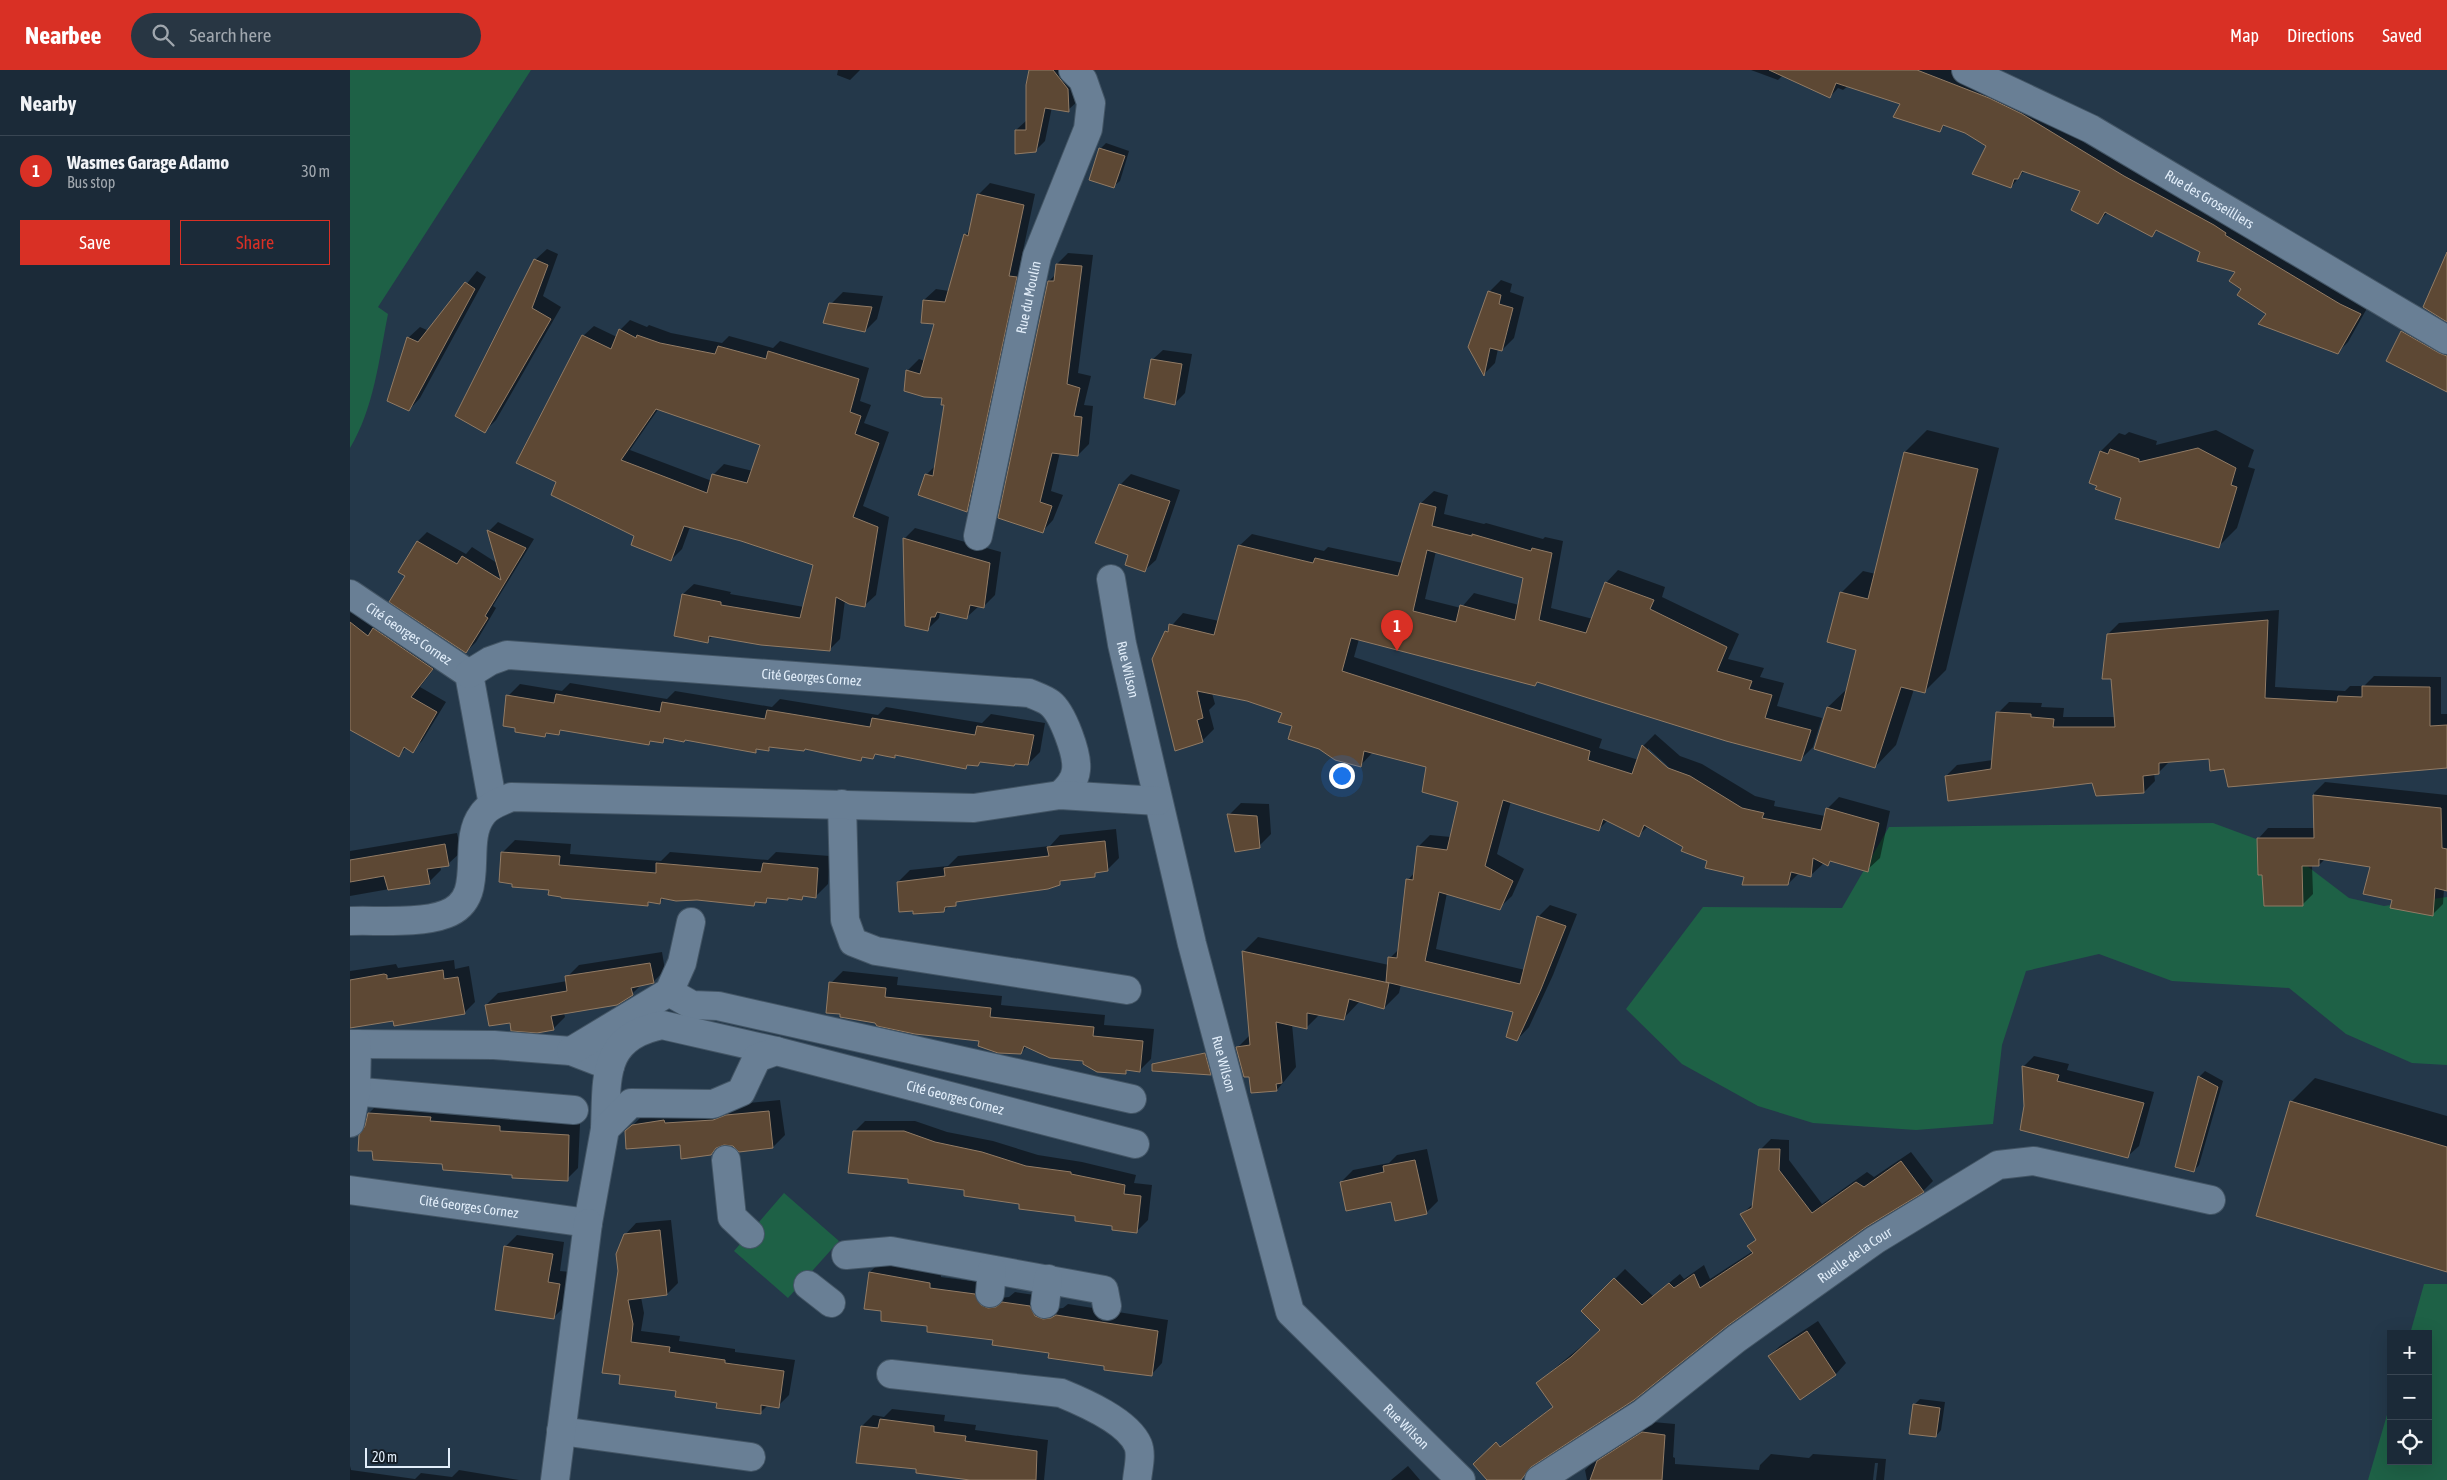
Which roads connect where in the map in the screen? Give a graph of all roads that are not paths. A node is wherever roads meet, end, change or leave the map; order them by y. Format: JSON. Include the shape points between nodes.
{"nodes":[{"id":1,"x":1073,"y":70,"type":"edge"},
{"id":2,"x":1966,"y":70,"type":"edge"},
{"id":3,"x":2447,"y":340,"type":"edge"},
{"id":4,"x":978,"y":536,"type":"dead end"},
{"id":5,"x":1111,"y":579,"type":"dead end"},
{"id":6,"x":350,"y":594,"type":"edge"},
{"id":7,"x":469,"y":674,"type":"junction"},
{"id":8,"x":1060,"y":796,"type":"junction"},
{"id":9,"x":1158,"y":801,"type":"junction"},
{"id":10,"x":842,"y":804,"type":"junction"},
{"id":11,"x":493,"y":805,"type":"junction"},
{"id":12,"x":350,"y":921,"type":"edge"},
{"id":13,"x":691,"y":922,"type":"dead end"},
{"id":14,"x":1126,"y":990,"type":"dead end"},
{"id":15,"x":669,"y":992,"type":"junction"},
{"id":16,"x":353,"y":1044,"type":"edge"},
{"id":17,"x":570,"y":1051,"type":"junction"},
{"id":18,"x":776,"y":1051,"type":"junction"},
{"id":19,"x":987,"y":1063,"type":"junction"},
{"id":20,"x":610,"y":1066,"type":"junction"},
{"id":21,"x":353,"y":1092,"type":"edge"},
{"id":22,"x":987,"y":1095,"type":"dead end"},
{"id":23,"x":1132,"y":1099,"type":"dead end"},
{"id":24,"x":574,"y":1110,"type":"dead end"},
{"id":25,"x":350,"y":1123,"type":"edge"},
{"id":26,"x":605,"y":1129,"type":"junction"},
{"id":27,"x":1135,"y":1144,"type":"dead end"},
{"id":28,"x":726,"y":1160,"type":"dead end"},
{"id":29,"x":350,"y":1190,"type":"edge"},
{"id":30,"x":2211,"y":1200,"type":"dead end"},
{"id":31,"x":588,"y":1223,"type":"junction"},
{"id":32,"x":750,"y":1234,"type":"dead end"},
{"id":33,"x":846,"y":1255,"type":"dead end"},
{"id":34,"x":808,"y":1285,"type":"dead end"},
{"id":35,"x":831,"y":1303,"type":"dead end"},
{"id":36,"x":1107,"y":1306,"type":"dead end"},
{"id":37,"x":891,"y":1374,"type":"dead end"},
{"id":38,"x":561,"y":1431,"type":"junction"},
{"id":39,"x":751,"y":1457,"type":"dead end"},
{"id":40,"x":555,"y":1480,"type":"edge"},
{"id":41,"x":1137,"y":1480,"type":"edge"},
{"id":42,"x":1461,"y":1480,"type":"edge"},
{"id":43,"x":1539,"y":1480,"type":"edge"}],
"edges":[{"from":1,"to":4,"type":"street","name":"Rue du Moulin","via":[[1083,80],[1090,103],[1088,129],[1037,256]]},
{"from":2,"to":3,"type":"street","name":"Rue des Groseilliers","via":[[2091,129]]},
{"from":5,"to":9,"type":"street","name":"Rue Wilson","via":[[1122,644]]},
{"from":6,"to":7,"type":"street","name":"Cité Georges Cornez"},
{"from":7,"to":8,"type":"street","name":"Cité Georges Cornez","via":[[507,655],[1029,693],[1050,703],[1062,716],[1069,735],[1077,770],[1071,785]]},
{"from":7,"to":11,"type":"street"},
{"from":8,"to":9,"type":"street"},
{"from":8,"to":10,"type":"street","via":[[974,808]]},
{"from":9,"to":42,"type":"street","name":"Rue Wilson","via":[[1192,944],[1290,1312]]},
{"from":10,"to":11,"type":"street","via":[[511,797]]},
{"from":10,"to":14,"type":"street","via":[[845,920],[853,942],[876,951]]},
{"from":11,"to":12,"type":"street","via":[[482,815],[476,829],[469,892],[460,906],[446,914],[422,918]]},
{"from":13,"to":15,"type":"street","via":[[682,963]]},
{"from":15,"to":17,"type":"street"},
{"from":15,"to":19,"type":"street","via":[[692,1005],[718,1006],[879,1037]]},
{"from":16,"to":17,"type":"street","via":[[494,1045]]},
{"from":16,"to":21,"type":"street"},
{"from":17,"to":20,"type":"street"},
{"from":18,"to":20,"type":"street","name":"Cité Georges Cornez","via":[[662,1025],[644,1028],[626,1038]]},
{"from":18,"to":26,"type":"street","via":[[757,1058],[741,1092],[714,1104],[631,1103]]},
{"from":18,"to":27,"type":"street","name":"Cité Georges Cornez"},
{"from":19,"to":22,"type":"street"},
{"from":19,"to":23,"type":"street"},
{"from":20,"to":26,"type":"street","name":"Cité Georges Cornez"},
{"from":21,"to":24,"type":"street"},
{"from":21,"to":25,"type":"street"},
{"from":26,"to":31,"type":"street","name":"Cité Georges Cornez"},
{"from":28,"to":32,"type":"street","via":[[732,1217]]},
{"from":29,"to":31,"type":"street","name":"Cité Georges Cornez"},
{"from":30,"to":43,"type":"street","name":"Ruelle de la Cour","via":[[2034,1161],[1998,1165],[1875,1240],[1736,1340],[1643,1413]]},
{"from":31,"to":38,"type":"street","name":"Cité Georges Cornez"},
{"from":33,"to":36,"type":"street","via":[[892,1251],[991,1281],[1047,1292],[1104,1290]]},
{"from":34,"to":35,"type":"street"},
{"from":37,"to":41,"type":"street","via":[[1061,1394],[1084,1402],[1125,1429],[1138,1445]]},
{"from":38,"to":39,"type":"street"},
{"from":38,"to":40,"type":"street","name":"Cité Georges Cornez"}]}
